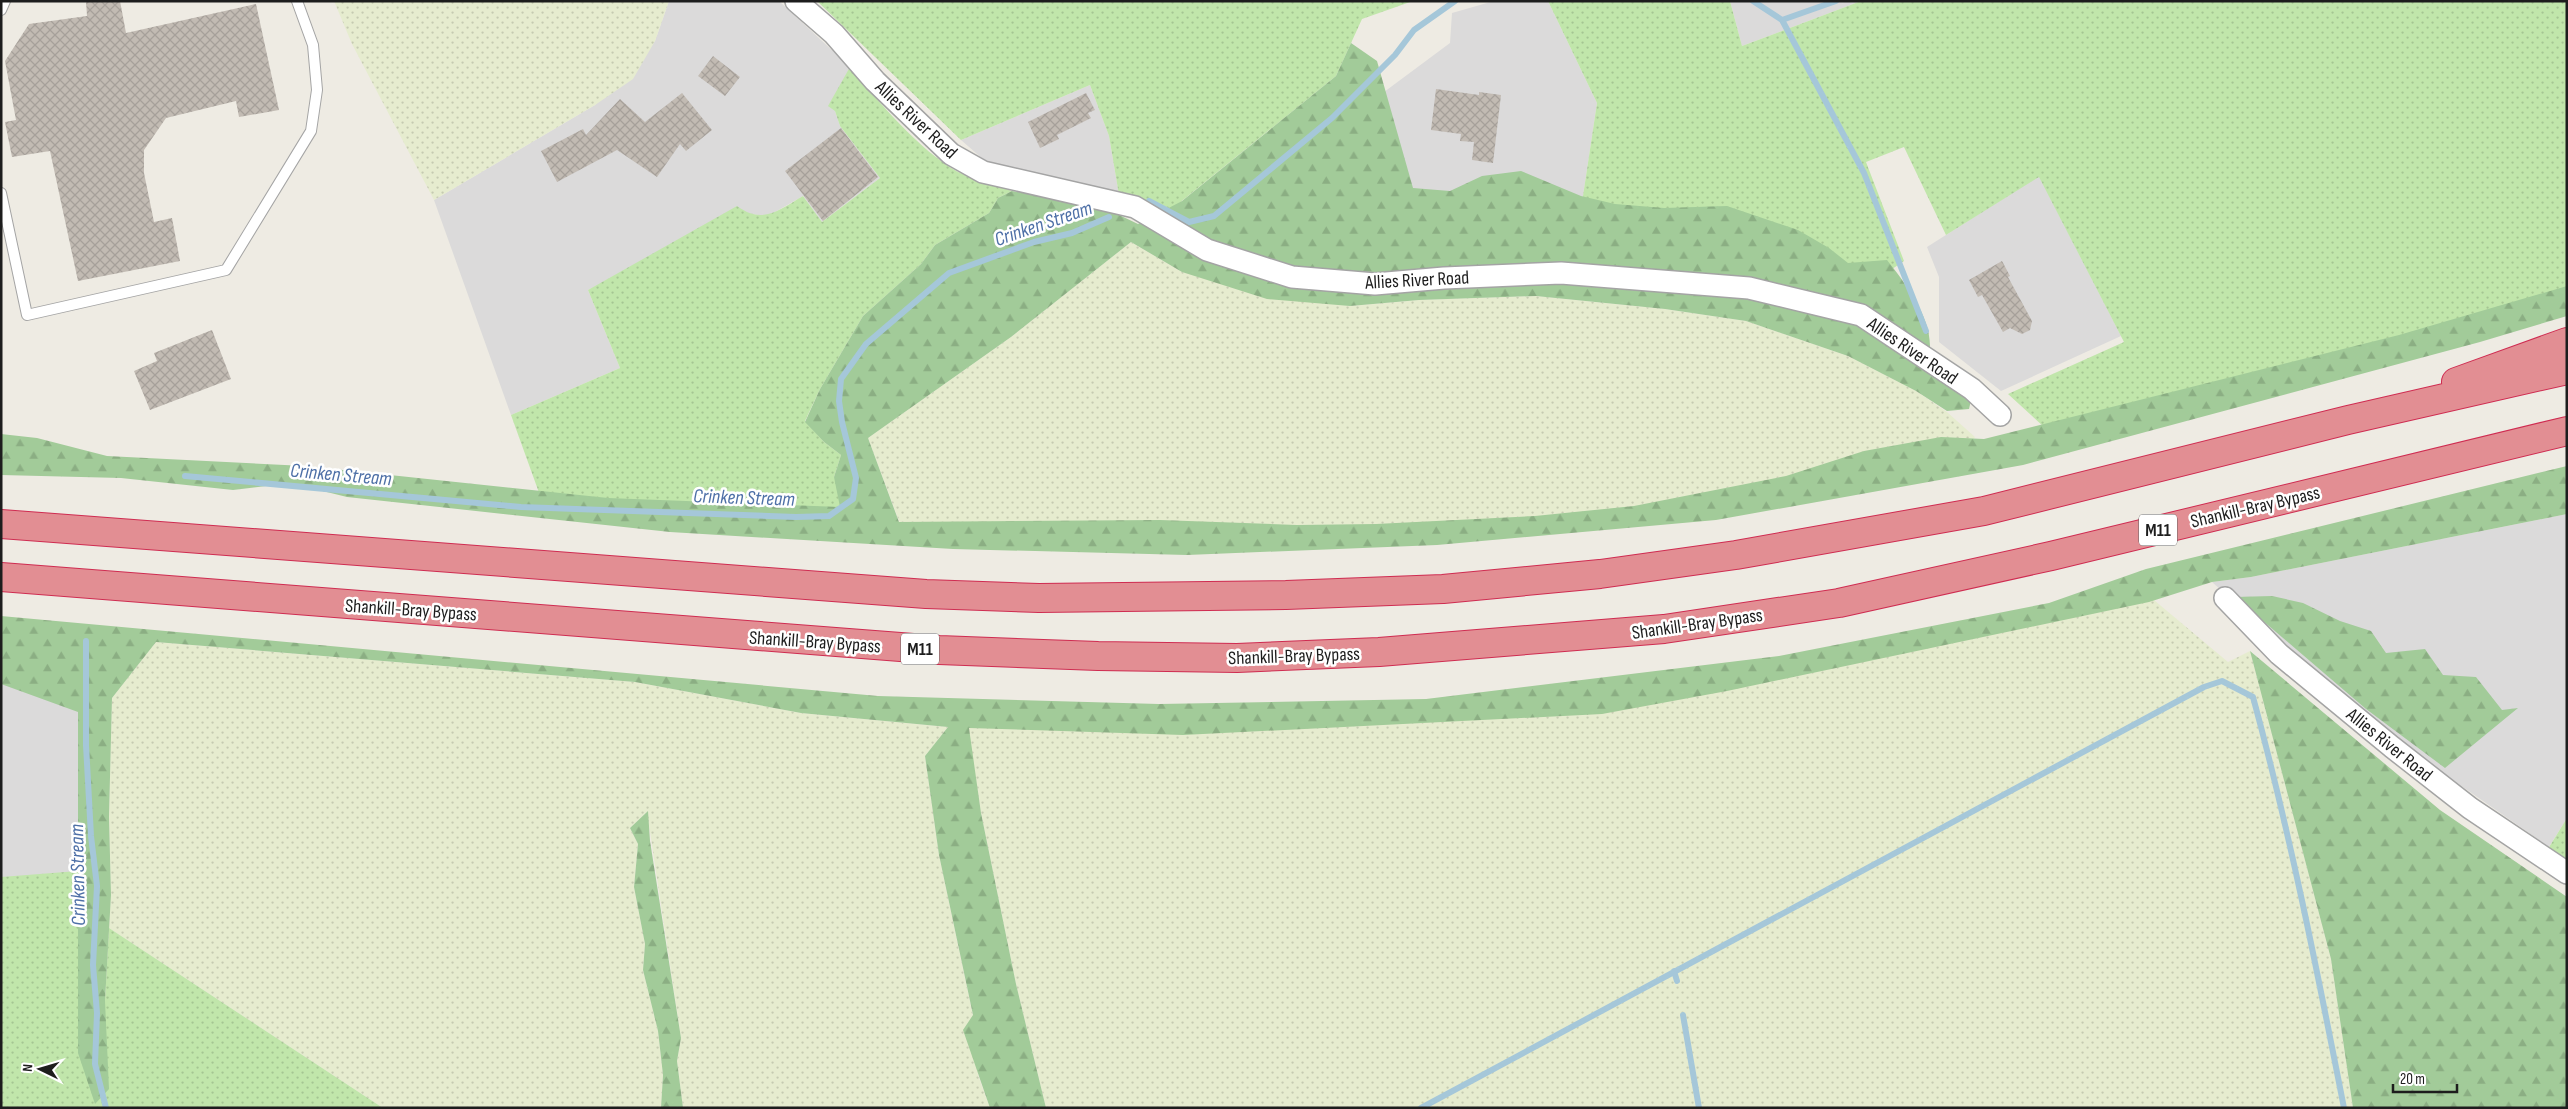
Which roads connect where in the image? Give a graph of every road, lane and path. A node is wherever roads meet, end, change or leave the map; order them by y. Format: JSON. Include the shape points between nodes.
{"nodes":[{"id":1,"x":5,"y":1,"type":"edge"},
{"id":2,"x":297,"y":1,"type":"edge"},
{"id":3,"x":796,"y":1,"type":"edge"},
{"id":4,"x":1,"y":10,"type":"edge"},
{"id":5,"x":1,"y":193,"type":"edge"},
{"id":6,"x":2567,"y":342,"type":"edge"},
{"id":7,"x":2567,"y":370,"type":"edge"},
{"id":8,"x":2000,"y":415,"type":"dead end"},
{"id":9,"x":2348,"y":420,"type":"junction"},
{"id":10,"x":2567,"y":431,"type":"edge"},
{"id":11,"x":2567,"y":442,"type":"edge"},
{"id":12,"x":2476,"y":455,"type":"junction"},
{"id":13,"x":1,"y":524,"type":"edge"},
{"id":14,"x":1,"y":577,"type":"edge"},
{"id":15,"x":2225,"y":598,"type":"dead end"},
{"id":16,"x":2567,"y":873,"type":"edge"}],
"edges":[{"from":1,"to":4,"type":"lane"},
{"from":2,"to":5,"type":"lane","via":[[313,45],[317,90],[311,131],[226,270],[27,315]]},
{"from":3,"to":8,"type":"street","name":"Allies River Road","via":[[834,34],[876,81],[951,154],[983,172],[1135,207],[1207,250],[1292,277],[1375,284],[1561,273],[1750,288],[1861,315],[1972,389]]},
{"from":6,"to":9,"type":"highway"},
{"from":7,"to":9,"type":"highway"},
{"from":9,"to":13,"type":"highway","via":[[1984,511],[1736,555],[1600,574],[1443,589],[1048,598],[926,594]]},
{"from":10,"to":12,"type":"highway","name":"Shankill-Bray Bypass","number":"M11"},
{"from":11,"to":12,"type":"highway"},
{"from":12,"to":14,"type":"highway","name":"Shankill-Bray Bypass","number":"M11","via":[[1839,603],[1664,629],[1378,652],[1227,658],[939,650]]},
{"from":15,"to":16,"type":"street","name":"Allies River Road","via":[[2279,654],[2392,747],[2470,808]]}]}
